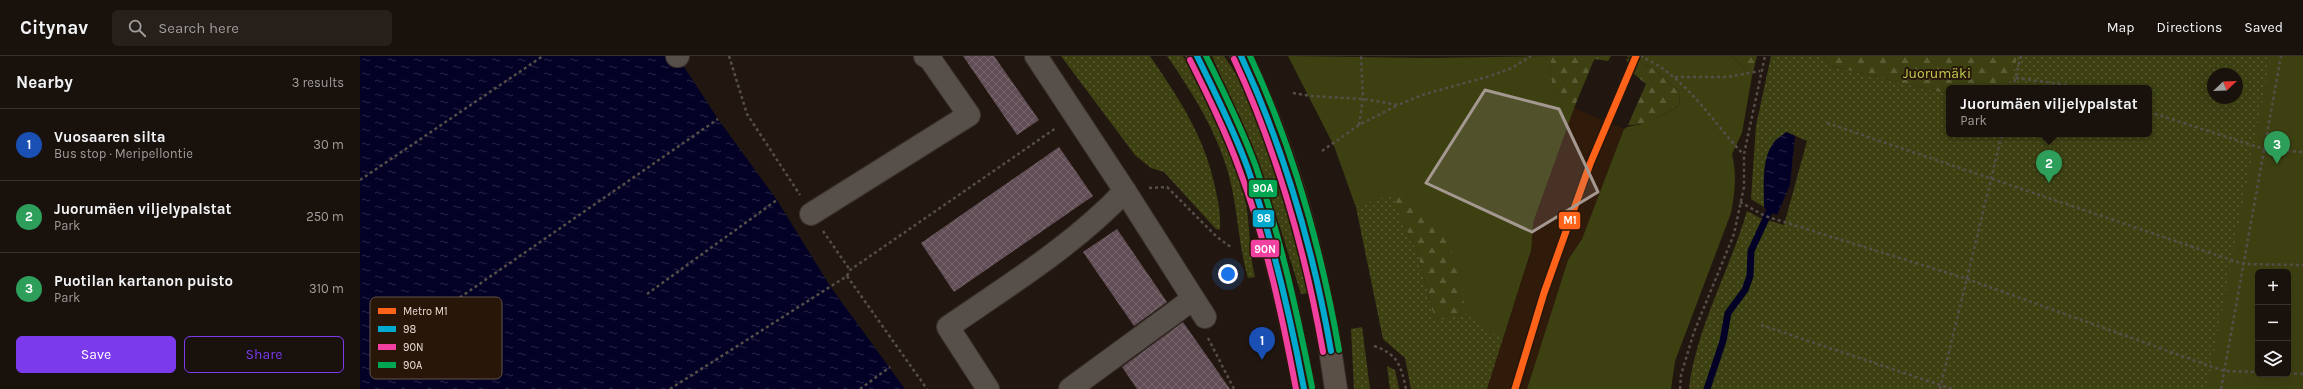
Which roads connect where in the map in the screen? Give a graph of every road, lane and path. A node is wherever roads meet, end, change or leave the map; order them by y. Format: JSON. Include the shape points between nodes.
{"nodes":[{"id":1,"x":543,"y":56,"type":"edge"},
{"id":2,"x":729,"y":56,"type":"edge"},
{"id":3,"x":925,"y":56,"type":"edge"},
{"id":4,"x":1036,"y":56,"type":"edge"},
{"id":5,"x":1197,"y":56,"type":"edge"},
{"id":6,"x":1241,"y":56,"type":"edge"},
{"id":7,"x":1361,"y":56,"type":"edge"},
{"id":8,"x":1531,"y":56,"type":"edge"},
{"id":9,"x":1640,"y":56,"type":"edge"},
{"id":10,"x":1765,"y":56,"type":"edge"},
{"id":11,"x":2021,"y":56,"type":"edge"},
{"id":12,"x":2281,"y":56,"type":"edge"},
{"id":13,"x":1760,"y":71,"type":"junction"},
{"id":14,"x":1674,"y":77,"type":"junction"},
{"id":15,"x":2016,"y":78,"type":"junction"},
{"id":16,"x":2014,"y":85,"type":"edge"},
{"id":17,"x":2064,"y":85,"type":"edge"},
{"id":18,"x":1293,"y":93,"type":"dead end"},
{"id":19,"x":1364,"y":99,"type":"junction"},
{"id":20,"x":1398,"y":105,"type":"junction"},
{"id":21,"x":2152,"y":113,"type":"edge"},
{"id":22,"x":1075,"y":115,"type":"junction"},
{"id":23,"x":718,"y":119,"type":"dead end"},
{"id":24,"x":1828,"y":123,"type":"dead end"},
{"id":25,"x":1359,"y":125,"type":"junction"},
{"id":26,"x":2001,"y":137,"type":"edge"},
{"id":27,"x":2264,"y":149,"type":"junction"},
{"id":28,"x":1322,"y":151,"type":"dead end"},
{"id":29,"x":2303,"y":152,"type":"edge"},
{"id":30,"x":1744,"y":154,"type":"junction"},
{"id":31,"x":1992,"y":177,"type":"junction"},
{"id":32,"x":360,"y":180,"type":"edge"},
{"id":33,"x":1125,"y":191,"type":"junction"},
{"id":34,"x":777,"y":200,"type":"dead end"},
{"id":35,"x":1740,"y":202,"type":"junction"},
{"id":36,"x":812,"y":214,"type":"junction"},
{"id":37,"x":1232,"y":248,"type":"dead end"},
{"id":38,"x":2243,"y":264,"type":"junction"},
{"id":39,"x":2303,"y":265,"type":"edge"},
{"id":40,"x":850,"y":270,"type":"junction"},
{"id":41,"x":847,"y":276,"type":"junction"},
{"id":42,"x":1967,"y":279,"type":"junction"},
{"id":43,"x":647,"y":294,"type":"dead end"},
{"id":44,"x":462,"y":297,"type":"edge"},
{"id":45,"x":1193,"y":299,"type":"junction"},
{"id":46,"x":1205,"y":317,"type":"joint"},
{"id":47,"x":1761,"y":325,"type":"dead end"},
{"id":48,"x":1374,"y":346,"type":"dead end"},
{"id":49,"x":890,"y":367,"type":"dead end"},
{"id":50,"x":2224,"y":371,"type":"junction"},
{"id":51,"x":2255,"y":372,"type":"edge"},
{"id":52,"x":2291,"y":373,"type":"edge"},
{"id":53,"x":2303,"y":374,"type":"edge"},
{"id":54,"x":1941,"y":387,"type":"edge"},
{"id":55,"x":670,"y":389,"type":"edge"},
{"id":56,"x":860,"y":389,"type":"edge"},
{"id":57,"x":927,"y":389,"type":"edge"},
{"id":58,"x":988,"y":389,"type":"edge"},
{"id":59,"x":1070,"y":389,"type":"edge"},
{"id":60,"x":1234,"y":389,"type":"edge"},
{"id":61,"x":1304,"y":389,"type":"edge"},
{"id":62,"x":1336,"y":389,"type":"edge"},
{"id":63,"x":1406,"y":389,"type":"edge"},
{"id":64,"x":1680,"y":389,"type":"edge"},
{"id":65,"x":1952,"y":389,"type":"edge"},
{"id":66,"x":2221,"y":389,"type":"edge"}],
"edges":[{"from":1,"to":32,"type":"path"},
{"from":2,"to":36,"type":"path","via":[[748,114]]},
{"from":3,"to":36,"type":"lane","via":[[930,59],[969,115]]},
{"from":4,"to":22,"type":"lane"},
{"from":5,"to":61,"type":"main road","via":[[1248,168],[1268,230],[1290,317]]},
{"from":6,"to":62,"type":"main road","via":[[1283,155],[1304,220],[1324,308]]},
{"from":7,"to":19,"type":"path"},
{"from":8,"to":20,"type":"path","via":[[1512,68],[1425,94]]},
{"from":9,"to":14,"type":"path"},
{"from":10,"to":13,"type":"path"},
{"from":11,"to":15,"type":"path"},
{"from":12,"to":27,"type":"path"},
{"from":13,"to":14,"type":"path","via":[[1728,77]]},
{"from":13,"to":30,"type":"path"},
{"from":14,"to":30,"type":"path"},
{"from":15,"to":16,"type":"path"},
{"from":15,"to":17,"type":"path"},
{"from":18,"to":19,"type":"path"},
{"from":19,"to":20,"type":"path"},
{"from":19,"to":25,"type":"path"},
{"from":20,"to":25,"type":"path"},
{"from":21,"to":27,"type":"path"},
{"from":22,"to":33,"type":"lane"},
{"from":22,"to":40,"type":"path"},
{"from":23,"to":44,"type":"path"},
{"from":24,"to":31,"type":"path"},
{"from":25,"to":28,"type":"path"},
{"from":26,"to":31,"type":"path"},
{"from":27,"to":29,"type":"path"},
{"from":27,"to":38,"type":"path"},
{"from":30,"to":35,"type":"path","via":[[1744,187]]},
{"from":31,"to":38,"type":"path"},
{"from":31,"to":42,"type":"path"},
{"from":33,"to":37,"type":"path","via":[[1167,187],[1217,237]]},
{"from":33,"to":45,"type":"lane"},
{"from":33,"to":58,"type":"lane","via":[[1106,211],[1055,252],[948,327]]},
{"from":34,"to":43,"type":"path"},
{"from":35,"to":42,"type":"path","via":[[1765,216]]},
{"from":35,"to":64,"type":"path","via":[[1734,234],[1694,332],[1681,376]]},
{"from":36,"to":40,"type":"path"},
{"from":38,"to":39,"type":"path"},
{"from":38,"to":50,"type":"path"},
{"from":40,"to":41,"type":"path"},
{"from":41,"to":55,"type":"path"},
{"from":41,"to":57,"type":"path"},
{"from":42,"to":50,"type":"path"},
{"from":42,"to":54,"type":"path"},
{"from":45,"to":46,"type":"lane"},
{"from":45,"to":59,"type":"lane"},
{"from":46,"to":60,"type":"path","via":[[1209,342]]},
{"from":47,"to":54,"type":"path"},
{"from":48,"to":63,"type":"path","via":[[1387,350],[1401,366]]},
{"from":49,"to":56,"type":"path"},
{"from":50,"to":51,"type":"path"},
{"from":50,"to":66,"type":"path"},
{"from":52,"to":53,"type":"path"},
{"from":54,"to":65,"type":"path"}]}
